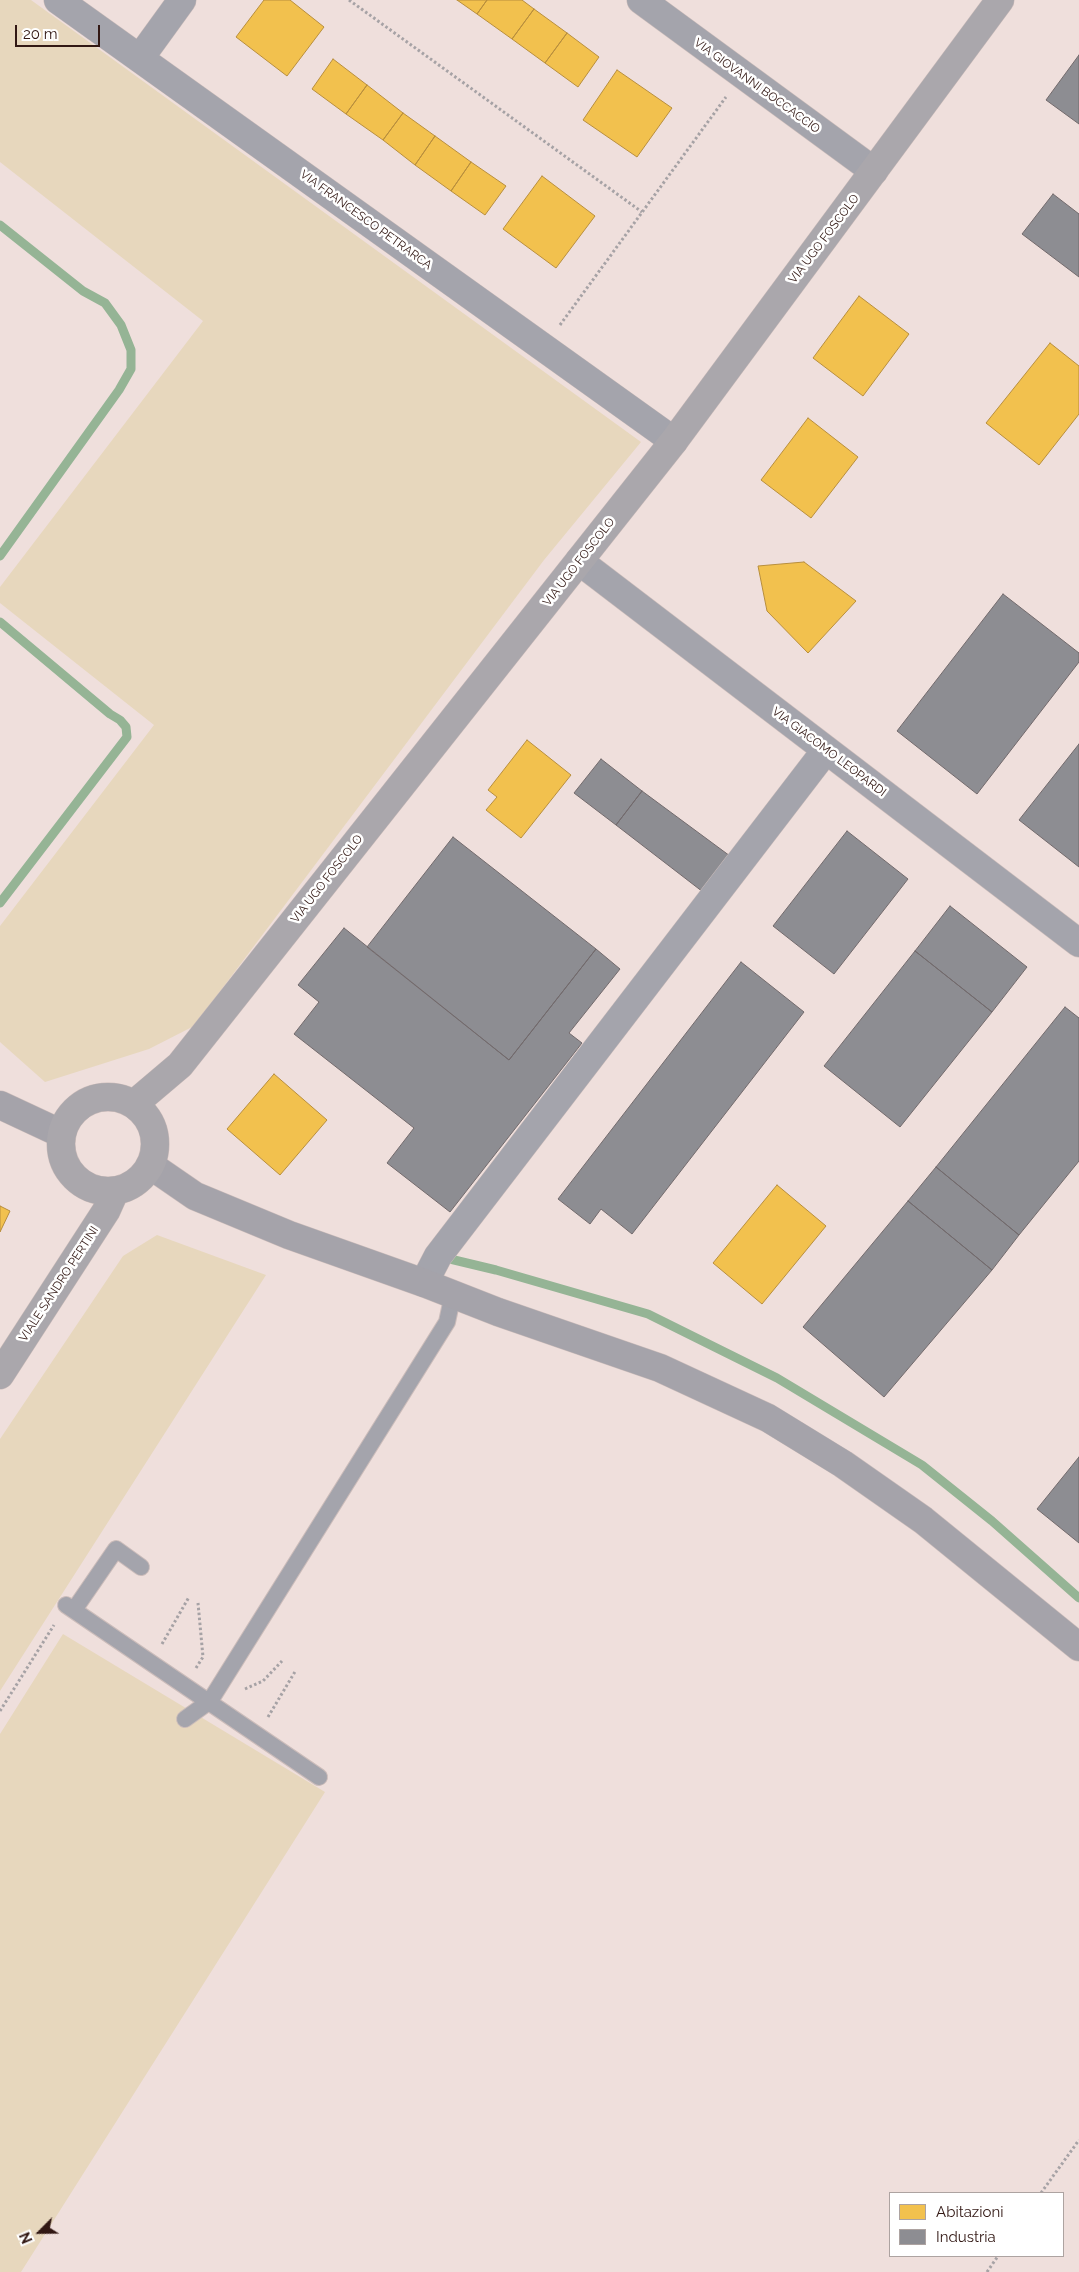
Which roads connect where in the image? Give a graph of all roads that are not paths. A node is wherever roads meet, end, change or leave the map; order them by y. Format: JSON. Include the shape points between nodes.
{"nodes":[{"id":1,"x":58,"y":0,"type":"edge"},
{"id":2,"x":182,"y":0,"type":"edge"},
{"id":3,"x":641,"y":0,"type":"edge"},
{"id":4,"x":1000,"y":0,"type":"edge"},
{"id":5,"x":140,"y":58,"type":"junction"},
{"id":6,"x":874,"y":171,"type":"junction"},
{"id":7,"x":674,"y":441,"type":"junction"},
{"id":8,"x":579,"y":561,"type":"junction"},
{"id":9,"x":826,"y":750,"type":"junction"},
{"id":10,"x":1079,"y":943,"type":"edge"},
{"id":11,"x":134,"y":1104,"type":"junction"},
{"id":12,"x":0,"y":1105,"type":"edge"},
{"id":13,"x":60,"y":1134,"type":"junction"},
{"id":14,"x":150,"y":1165,"type":"junction"},
{"id":15,"x":115,"y":1191,"type":"junction"},
{"id":16,"x":424,"y":1282,"type":"junction"},
{"id":17,"x":453,"y":1294,"type":"junction"},
{"id":18,"x":0,"y":1375,"type":"edge"},
{"id":19,"x":141,"y":1566,"type":"dead end"},
{"id":20,"x":1079,"y":1647,"type":"edge"},
{"id":21,"x":210,"y":1701,"type":"junction"},
{"id":22,"x":185,"y":1719,"type":"dead end"},
{"id":23,"x":319,"y":1777,"type":"dead end"}],
"edges":[{"from":1,"to":5,"type":"street","name":"VIA FRANCESCO PETRARCA"},
{"from":2,"to":5,"type":"street"},
{"from":3,"to":6,"type":"street","name":"VIA GIOVANNI BOCCACCIO"},
{"from":4,"to":6,"type":"main road","name":"VIA UGO FOSCOLO"},
{"from":5,"to":7,"type":"street","name":"VIA FRANCESCO PETRARCA"},
{"from":6,"to":7,"type":"main road","name":"VIA UGO FOSCOLO"},
{"from":7,"to":8,"type":"main road","name":"VIA UGO FOSCOLO"},
{"from":8,"to":9,"type":"street","name":"VIA GIACOMO LEOPARDI"},
{"from":8,"to":11,"type":"main road","name":"VIA UGO FOSCOLO","via":[[180,1065]]},
{"from":9,"to":10,"type":"street","name":"VIA GIACOMO LEOPARDI"},
{"from":9,"to":16,"type":"street","via":[[438,1256]]},
{"from":11,"to":13,"type":"main road","via":[[118,1097],[102,1096],[86,1101],[73,1111]]},
{"from":11,"to":14,"type":"main road","via":[[147,1117],[154,1133],[155,1149]]},
{"from":12,"to":13,"type":"street"},
{"from":13,"to":15,"type":"main road","via":[[68,1170],[83,1184],[98,1190]]},
{"from":14,"to":15,"type":"main road","via":[[130,1186]]},
{"from":14,"to":16,"type":"street","via":[[195,1196],[288,1236]]},
{"from":15,"to":18,"type":"main road","name":"VIALE SANDRO PERTINI","via":[[106,1211]]},
{"from":16,"to":17,"type":"street"},
{"from":17,"to":20,"type":"street","via":[[660,1368],[768,1418],[843,1464],[923,1520]]},
{"from":17,"to":21,"type":"lane","via":[[447,1322]]},
{"from":19,"to":21,"type":"lane","via":[[116,1549],[70,1608]]},
{"from":21,"to":22,"type":"lane"},
{"from":21,"to":23,"type":"lane"}]}
